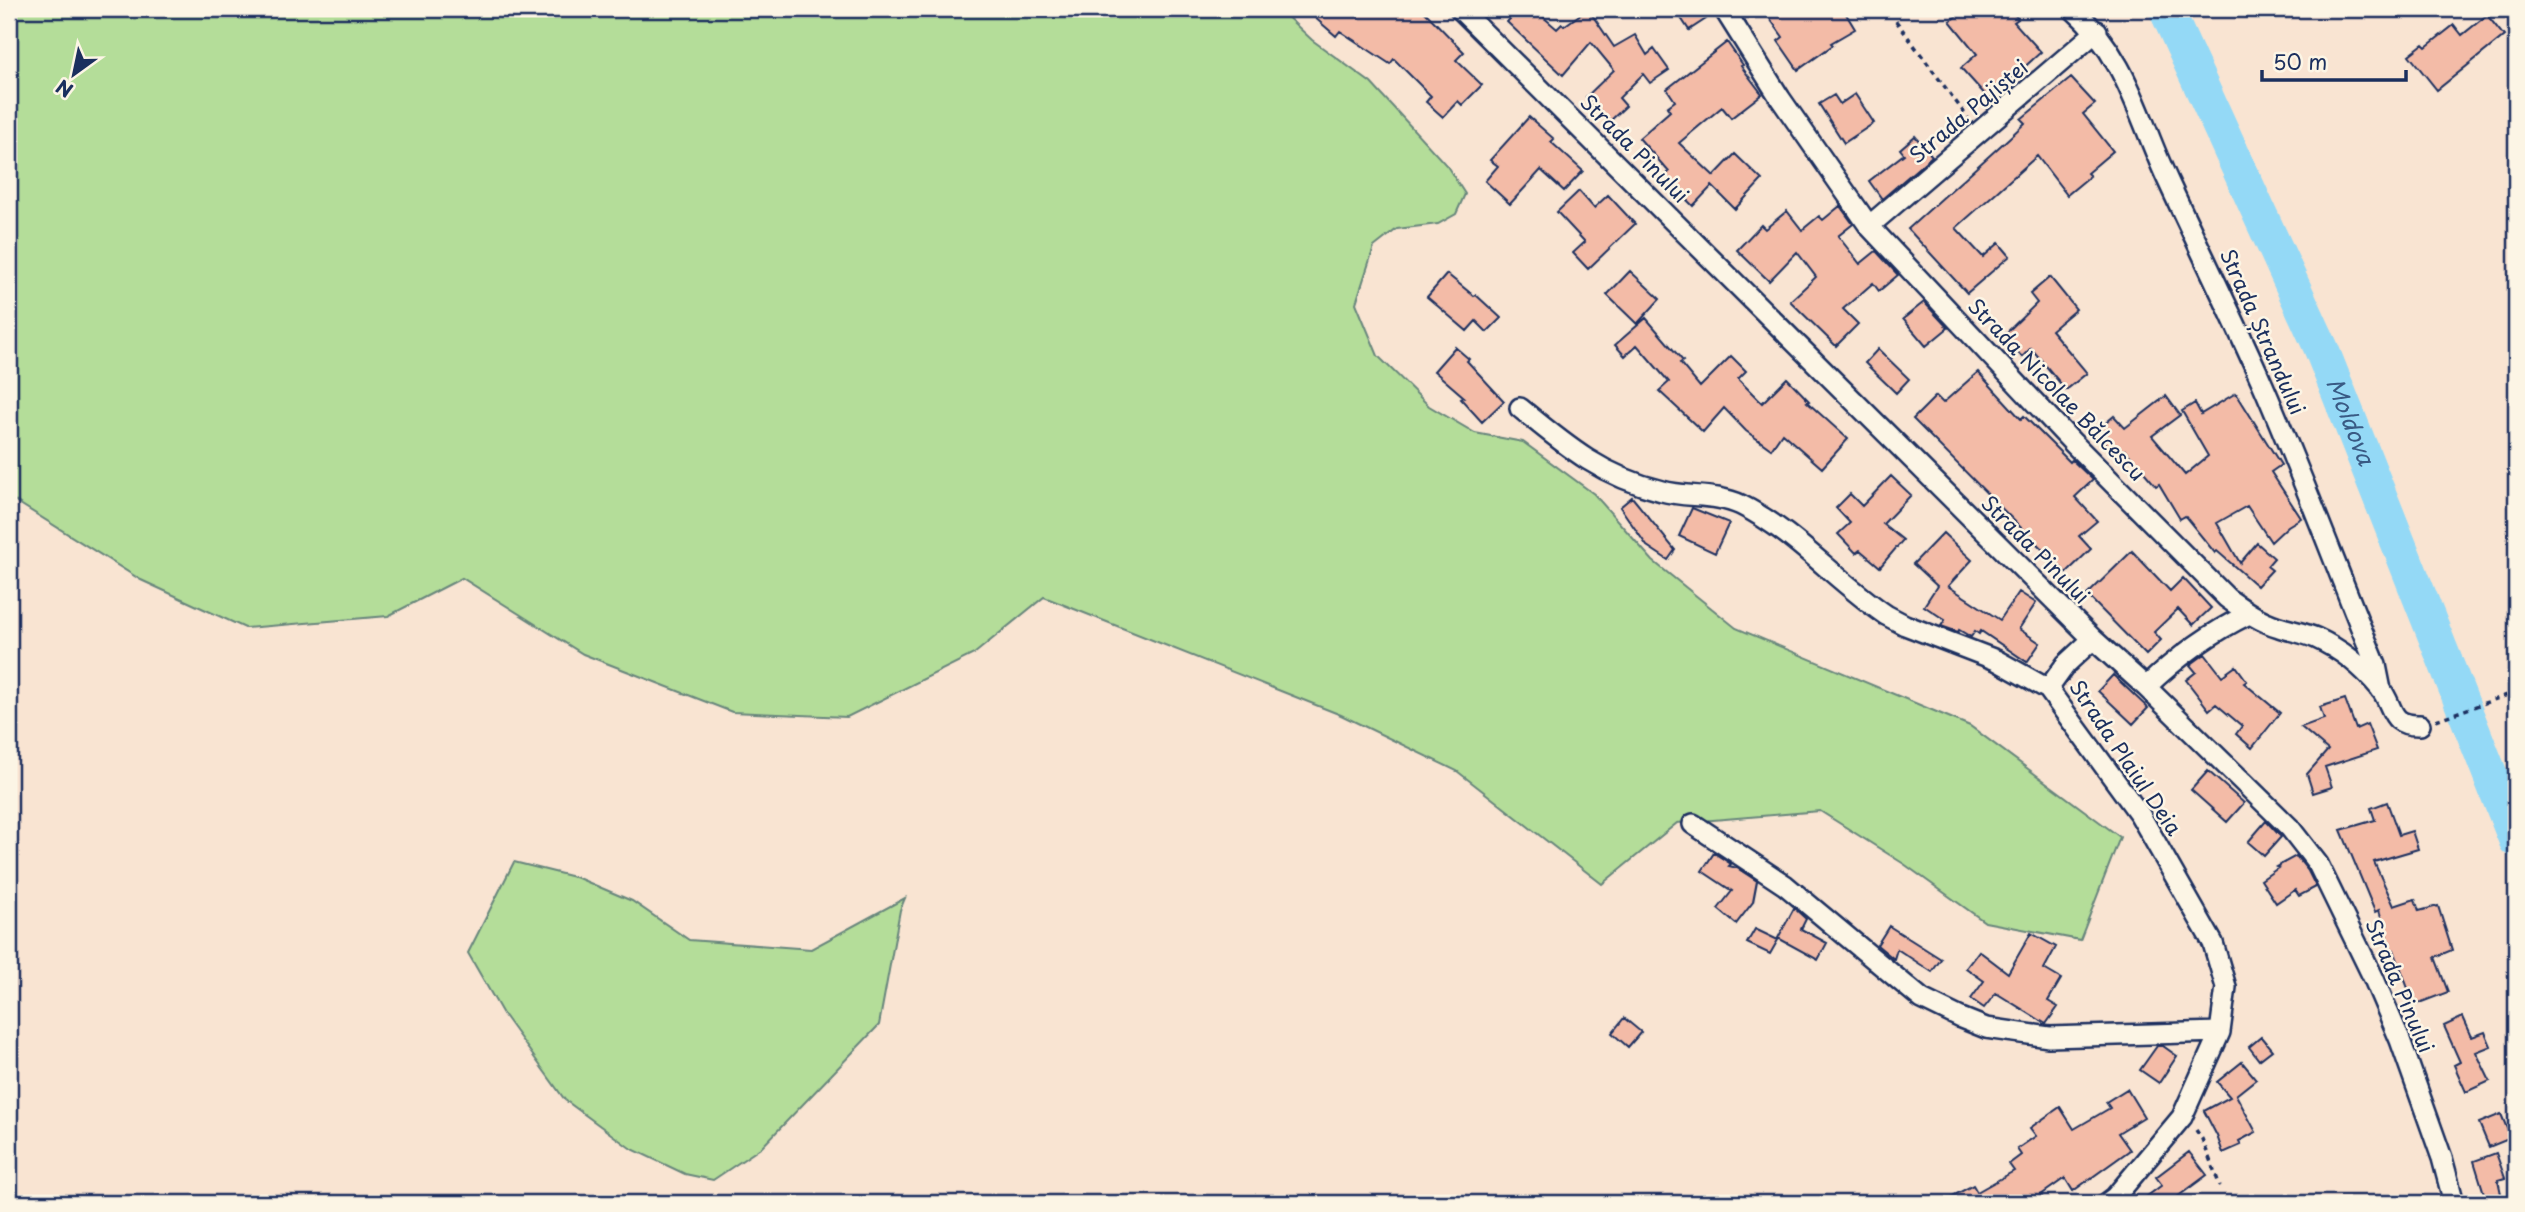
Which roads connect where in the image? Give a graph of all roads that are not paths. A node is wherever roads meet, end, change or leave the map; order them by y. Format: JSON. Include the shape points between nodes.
{"nodes":[{"id":1,"x":1460,"y":9,"type":"edge"},
{"id":2,"x":1724,"y":9,"type":"edge"},
{"id":3,"x":2073,"y":9,"type":"edge"},
{"id":4,"x":2096,"y":31,"type":"junction"},
{"id":5,"x":1869,"y":226,"type":"junction"},
{"id":6,"x":1520,"y":408,"type":"dead end"},
{"id":7,"x":2249,"y":614,"type":"junction"},
{"id":8,"x":2094,"y":639,"type":"junction"},
{"id":9,"x":2146,"y":687,"type":"junction"},
{"id":10,"x":2048,"y":689,"type":"junction"},
{"id":11,"x":2382,"y":690,"type":"junction"},
{"id":12,"x":2420,"y":725,"type":"road end"},
{"id":13,"x":1693,"y":824,"type":"dead end"},
{"id":14,"x":2220,"y":1032,"type":"junction"},
{"id":15,"x":2114,"y":1201,"type":"edge"},
{"id":16,"x":2454,"y":1203,"type":"edge"}],
"edges":[{"from":1,"to":8,"type":"street","name":"Strada Pinului"},
{"from":2,"to":5,"type":"street","name":"Strada Nicolae Bălcescu"},
{"from":3,"to":4,"type":"street","name":"Strada Ștrandului"},
{"from":4,"to":5,"type":"street","name":"Strada Pajiștei"},
{"from":4,"to":11,"type":"street","name":"Strada Ștrandului","via":[[2141,111],[2166,177],[2263,385]]},
{"from":5,"to":7,"type":"street","name":"Strada Nicolae Bălcescu","via":[[2120,491],[2227,598]]},
{"from":6,"to":10,"type":"street","via":[[1586,461],[1622,479],[1664,492],[1738,503],[1886,615],[1996,660]]},
{"from":7,"to":9,"type":"street","via":[[2220,628]]},
{"from":7,"to":11,"type":"street","name":"Strada Nicolae Bălcescu","via":[[2315,637],[2347,656]]},
{"from":8,"to":9,"type":"street","name":"Strada Pinului"},
{"from":8,"to":10,"type":"street","name":"Strada Plaiul Deia","via":[[2066,664]]},
{"from":9,"to":16,"type":"street","name":"Strada Pinului","via":[[2290,828],[2318,864],[2400,1040]]},
{"from":10,"to":14,"type":"street","name":"Strada Plaiul Deia","via":[[2140,815],[2213,943],[2226,987]]},
{"from":11,"to":12,"type":"street","name":"Strada Nicolae Bălcescu","via":[[2398,720]]},
{"from":13,"to":14,"type":"street","via":[[1794,891],[1922,999],[1986,1028],[2049,1037]]},
{"from":14,"to":15,"type":"street","name":"Strada Plaiul Deia","via":[[2182,1117]]}]}
